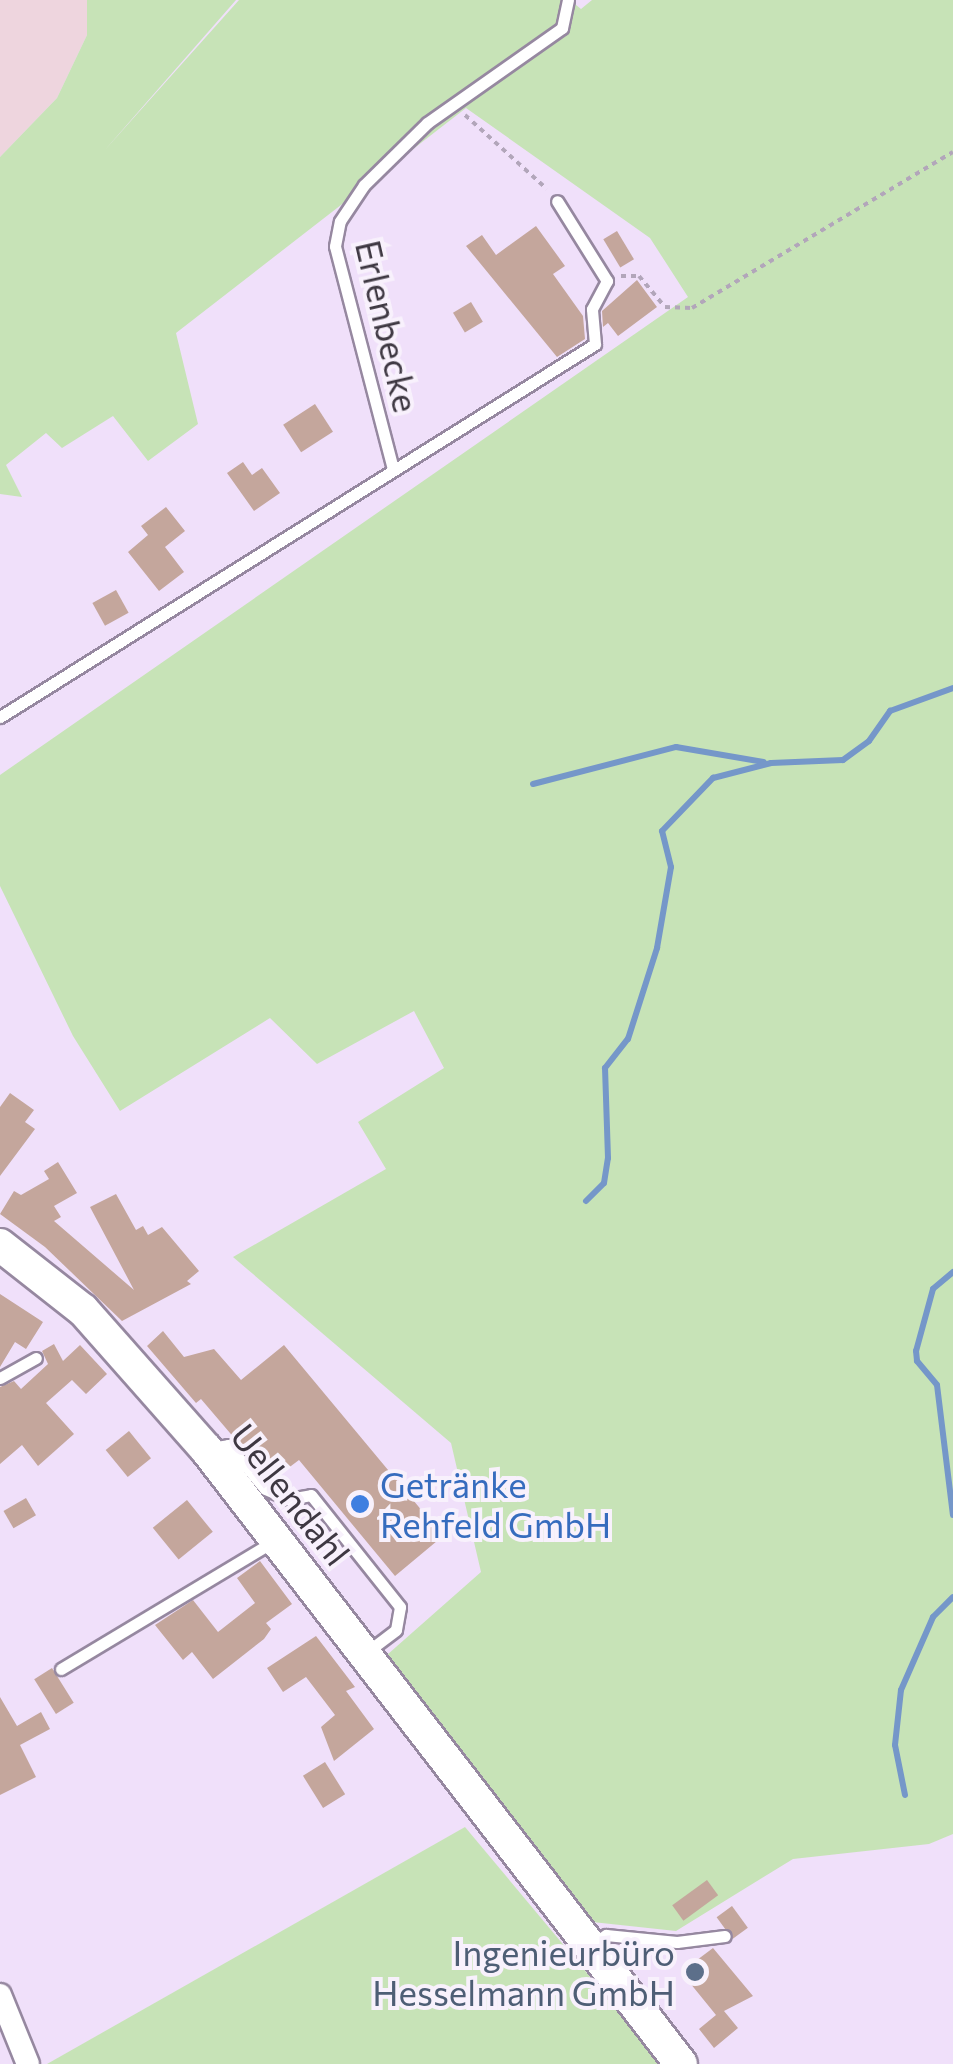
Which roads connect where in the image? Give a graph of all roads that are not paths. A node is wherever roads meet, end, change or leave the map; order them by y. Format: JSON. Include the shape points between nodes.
{"nodes":[{"id":1,"x":568,"y":0,"type":"edge"},
{"id":2,"x":557,"y":201,"type":"road end"},
{"id":3,"x":394,"y":468,"type":"junction"},
{"id":4,"x":0,"y":717,"type":"edge"},
{"id":5,"x":0,"y":1245,"type":"edge"},
{"id":6,"x":36,"y":1358,"type":"dead end"},
{"id":7,"x":0,"y":1378,"type":"edge"},
{"id":8,"x":206,"y":1449,"type":"junction"},
{"id":9,"x":276,"y":1540,"type":"junction"},
{"id":10,"x":364,"y":1654,"type":"junction"},
{"id":11,"x":61,"y":1669,"type":"dead end"},
{"id":12,"x":725,"y":1936,"type":"dead end"},
{"id":13,"x":590,"y":1946,"type":"junction"},
{"id":14,"x":0,"y":1995,"type":"edge"},
{"id":15,"x":28,"y":2064,"type":"edge"},
{"id":16,"x":681,"y":2064,"type":"edge"}],
"edges":[{"from":1,"to":3,"type":"lane","name":"Erlenbecke","via":[[562,28],[454,106],[364,185],[340,221],[335,246]]},
{"from":2,"to":3,"type":"lane","name":"Erlenbecke","via":[[607,281],[592,308],[595,344]]},
{"from":3,"to":4,"type":"lane","name":"Erlenbecke"},
{"from":5,"to":8,"type":"main road","name":"Uellendahl","via":[[83,1310]]},
{"from":6,"to":7,"type":"lane"},
{"from":8,"to":9,"type":"main road","name":"Uellendahl"},
{"from":8,"to":10,"type":"lane","via":[[228,1445],[265,1489],[289,1500],[311,1496],[400,1606],[396,1630]]},
{"from":9,"to":10,"type":"main road","name":"Uellendahl"},
{"from":9,"to":11,"type":"lane"},
{"from":10,"to":13,"type":"main road","name":"Uellendahl"},
{"from":12,"to":13,"type":"lane","via":[[677,1942],[606,1935]]},
{"from":13,"to":16,"type":"main road","name":"Uellendahl"},
{"from":14,"to":15,"type":"street"}]}
